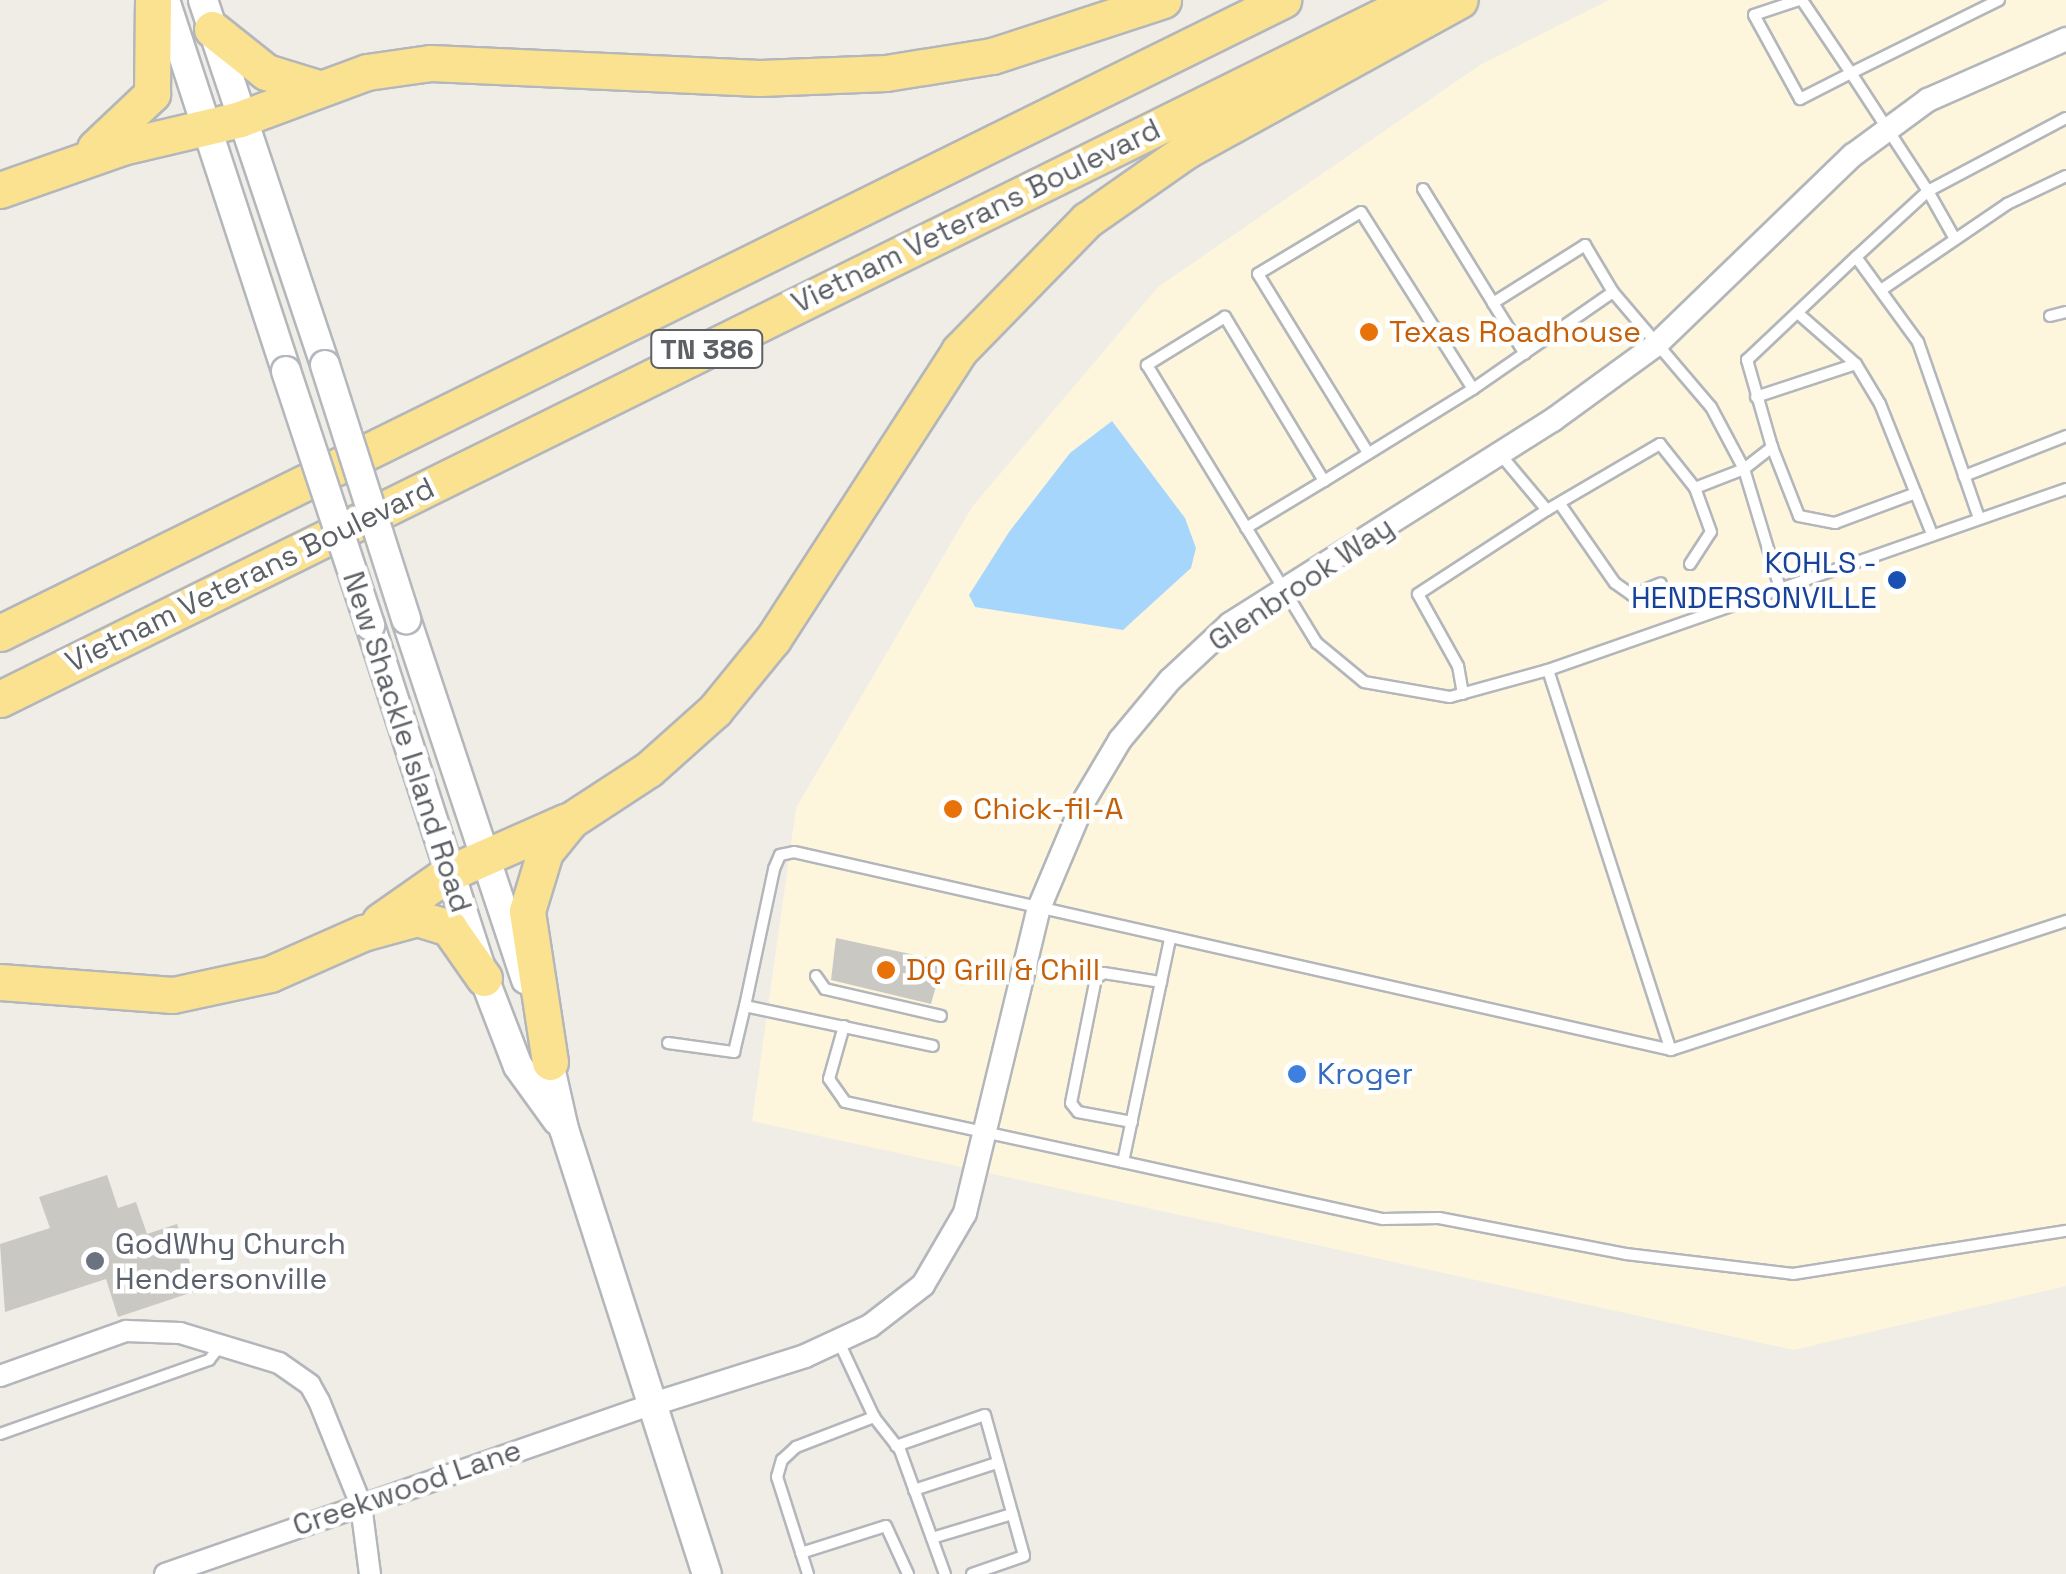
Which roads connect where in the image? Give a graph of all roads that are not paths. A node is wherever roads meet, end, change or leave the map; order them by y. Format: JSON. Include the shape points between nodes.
{"nodes":[{"id":1,"x":152,"y":0,"type":"edge"},
{"id":2,"x":166,"y":0,"type":"edge"},
{"id":3,"x":1163,"y":0,"type":"edge"},
{"id":4,"x":1283,"y":0,"type":"edge"},
{"id":5,"x":1415,"y":0,"type":"edge"},
{"id":6,"x":1460,"y":0,"type":"edge"},
{"id":7,"x":1801,"y":0,"type":"edge"},
{"id":8,"x":2000,"y":0,"type":"edge"},
{"id":9,"x":208,"y":15,"type":"edge"},
{"id":10,"x":2066,"y":39,"type":"edge"},
{"id":11,"x":1851,"y":73,"type":"junction"},
{"id":12,"x":315,"y":88,"type":"junction"},
{"id":13,"x":2066,"y":118,"type":"edge"},
{"id":14,"x":240,"y":120,"type":"junction"},
{"id":15,"x":206,"y":129,"type":"junction"},
{"id":16,"x":1886,"y":131,"type":"junction"},
{"id":17,"x":2066,"y":176,"type":"edge"},
{"id":18,"x":14,"y":185,"type":"edge"},
{"id":19,"x":1423,"y":189,"type":"dead end"},
{"id":20,"x":1928,"y":191,"type":"junction"},
{"id":21,"x":1955,"y":240,"type":"junction"},
{"id":22,"x":1856,"y":257,"type":"junction"},
{"id":23,"x":1884,"y":288,"type":"junction"},
{"id":24,"x":1613,"y":292,"type":"junction"},
{"id":25,"x":1493,"y":304,"type":"junction"},
{"id":26,"x":2066,"y":312,"type":"edge"},
{"id":27,"x":1800,"y":315,"type":"junction"},
{"id":28,"x":2050,"y":316,"type":"dead end"},
{"id":29,"x":1656,"y":346,"type":"junction"},
{"id":30,"x":1525,"y":354,"type":"junction"},
{"id":31,"x":1856,"y":364,"type":"junction"},
{"id":32,"x":1472,"y":388,"type":"junction"},
{"id":33,"x":1756,"y":397,"type":"junction"},
{"id":34,"x":2066,"y":436,"type":"edge"},
{"id":35,"x":1772,"y":447,"type":"junction"},
{"id":36,"x":1368,"y":453,"type":"junction"},
{"id":37,"x":1500,"y":454,"type":"junction"},
{"id":38,"x":1744,"y":469,"type":"junction"},
{"id":39,"x":1964,"y":476,"type":"junction"},
{"id":40,"x":1324,"y":480,"type":"junction"},
{"id":41,"x":1695,"y":488,"type":"junction"},
{"id":42,"x":2066,"y":489,"type":"edge"},
{"id":43,"x":1916,"y":493,"type":"junction"},
{"id":44,"x":1560,"y":504,"type":"junction"},
{"id":45,"x":1547,"y":510,"type":"junction"},
{"id":46,"x":1979,"y":518,"type":"junction"},
{"id":47,"x":1246,"y":528,"type":"junction"},
{"id":48,"x":1932,"y":534,"type":"junction"},
{"id":49,"x":1690,"y":564,"type":"dead end"},
{"id":50,"x":1661,"y":583,"type":"dead end"},
{"id":51,"x":1780,"y":588,"type":"junction"},
{"id":52,"x":1284,"y":591,"type":"junction"},
{"id":53,"x":0,"y":633,"type":"edge"},
{"id":54,"x":1548,"y":670,"type":"junction"},
{"id":55,"x":1463,"y":694,"type":"junction"},
{"id":56,"x":0,"y":699,"type":"edge"},
{"id":57,"x":570,"y":820,"type":"junction"},
{"id":58,"x":485,"y":858,"type":"junction"},
{"id":59,"x":447,"y":874,"type":"junction"},
{"id":60,"x":1039,"y":908,"type":"junction"},
{"id":61,"x":2066,"y":922,"type":"edge"},
{"id":62,"x":363,"y":933,"type":"junction"},
{"id":63,"x":1170,"y":939,"type":"junction"},
{"id":64,"x":816,"y":976,"type":"dead end"},
{"id":65,"x":484,"y":978,"type":"junction"},
{"id":66,"x":0,"y":982,"type":"edge"},
{"id":67,"x":1161,"y":982,"type":"junction"},
{"id":68,"x":745,"y":1006,"type":"junction"},
{"id":69,"x":941,"y":1016,"type":"dead end"},
{"id":70,"x":844,"y":1026,"type":"junction"},
{"id":71,"x":668,"y":1043,"type":"dead end"},
{"id":72,"x":933,"y":1046,"type":"dead end"},
{"id":73,"x":1671,"y":1050,"type":"junction"},
{"id":74,"x":550,"y":1062,"type":"junction"},
{"id":75,"x":1132,"y":1122,"type":"junction"},
{"id":76,"x":989,"y":1128,"type":"junction"},
{"id":77,"x":564,"y":1129,"type":"junction"},
{"id":78,"x":1124,"y":1162,"type":"junction"},
{"id":79,"x":2066,"y":1231,"type":"edge"},
{"id":80,"x":838,"y":1341,"type":"junction"},
{"id":81,"x":220,"y":1345,"type":"junction"},
{"id":82,"x":0,"y":1376,"type":"edge"},
{"id":83,"x":650,"y":1405,"type":"junction"},
{"id":84,"x":874,"y":1417,"type":"junction"},
{"id":85,"x":0,"y":1434,"type":"edge"},
{"id":86,"x":896,"y":1446,"type":"junction"},
{"id":87,"x":998,"y":1463,"type":"junction"},
{"id":88,"x":914,"y":1490,"type":"junction"},
{"id":89,"x":361,"y":1505,"type":"junction"},
{"id":90,"x":1012,"y":1514,"type":"junction"},
{"id":91,"x":932,"y":1538,"type":"junction"},
{"id":92,"x":801,"y":1553,"type":"junction"},
{"id":93,"x":165,"y":1574,"type":"edge"},
{"id":94,"x":370,"y":1574,"type":"edge"},
{"id":95,"x":707,"y":1574,"type":"edge"},
{"id":96,"x":808,"y":1574,"type":"edge"},
{"id":97,"x":908,"y":1574,"type":"edge"},
{"id":98,"x":945,"y":1574,"type":"edge"},
{"id":99,"x":972,"y":1574,"type":"edge"}],
"edges":[{"from":1,"to":18,"type":"highway","via":[[152,94],[100,145]]},
{"from":2,"to":15,"type":"main road","name":"New Shackle Island Road"},
{"from":3,"to":12,"type":"highway","via":[[992,56],[886,73],[760,78],[431,63]]},
{"from":4,"to":53,"type":"highway","name":"Vietnam Veterans Boulevard","number":"TN 386"},
{"from":5,"to":56,"type":"highway","name":"Vietnam Veterans Boulevard","number":"TN 386"},
{"from":6,"to":57,"type":"highway","via":[[1186,150],[1086,220],[958,351],[773,639],[715,710],[649,769]]},
{"from":7,"to":11,"type":"lane"},
{"from":7,"to":11,"type":"lane","via":[[1754,15],[1800,99]]},
{"from":8,"to":11,"type":"lane"},
{"from":9,"to":12,"type":"highway","via":[[266,72]]},
{"from":9,"to":14,"type":"main road","name":"New Shackle Island Road"},
{"from":10,"to":16,"type":"street","name":"Glenbrook Way","via":[[1928,100]]},
{"from":11,"to":16,"type":"lane"},
{"from":12,"to":14,"type":"highway"},
{"from":13,"to":20,"type":"lane"},
{"from":14,"to":15,"type":"highway"},
{"from":14,"to":58,"type":"main road","name":"New Shackle Island Road","bridge":true},
{"from":15,"to":18,"type":"highway","via":[[122,147]]},
{"from":15,"to":59,"type":"main road","name":"New Shackle Island Road","bridge":true},
{"from":16,"to":20,"type":"lane"},
{"from":16,"to":29,"type":"street","name":"Glenbrook Way","via":[[1853,155]]},
{"from":17,"to":21,"type":"lane","via":[[2007,204]]},
{"from":19,"to":25,"type":"lane"},
{"from":20,"to":21,"type":"lane"},
{"from":20,"to":22,"type":"lane"},
{"from":21,"to":23,"type":"lane"},
{"from":22,"to":23,"type":"lane"},
{"from":22,"to":27,"type":"lane"},
{"from":23,"to":39,"type":"lane","via":[[1918,342]]},
{"from":24,"to":25,"type":"lane","via":[[1585,244]]},
{"from":24,"to":29,"type":"lane"},
{"from":24,"to":30,"type":"lane"},
{"from":25,"to":30,"type":"lane"},
{"from":26,"to":28,"type":"lane"},
{"from":27,"to":31,"type":"lane"},
{"from":27,"to":33,"type":"lane","via":[[1748,360]]},
{"from":29,"to":37,"type":"street","name":"Glenbrook Way"},
{"from":29,"to":38,"type":"lane","via":[[1711,407]]},
{"from":30,"to":32,"type":"lane"},
{"from":31,"to":33,"type":"lane"},
{"from":31,"to":43,"type":"lane"},
{"from":32,"to":36,"type":"lane"},
{"from":32,"to":36,"type":"lane","via":[[1360,212],[1258,274]]},
{"from":33,"to":35,"type":"lane"},
{"from":34,"to":39,"type":"lane"},
{"from":35,"to":38,"type":"lane"},
{"from":35,"to":43,"type":"lane","via":[[1799,516],[1835,523]]},
{"from":36,"to":40,"type":"lane"},
{"from":37,"to":45,"type":"lane"},
{"from":37,"to":52,"type":"street","name":"Glenbrook Way"},
{"from":38,"to":41,"type":"lane"},
{"from":38,"to":51,"type":"lane"},
{"from":39,"to":46,"type":"lane"},
{"from":40,"to":47,"type":"lane"},
{"from":40,"to":47,"type":"lane","via":[[1225,317],[1147,365]]},
{"from":41,"to":44,"type":"lane","via":[[1660,444]]},
{"from":41,"to":49,"type":"lane","via":[[1711,532]]},
{"from":42,"to":46,"type":"lane"},
{"from":43,"to":48,"type":"lane"},
{"from":44,"to":45,"type":"lane"},
{"from":44,"to":50,"type":"lane","via":[[1614,583],[1632,595]]},
{"from":45,"to":55,"type":"lane","via":[[1418,594],[1458,666]]},
{"from":46,"to":48,"type":"lane"},
{"from":47,"to":52,"type":"lane"},
{"from":48,"to":51,"type":"lane"},
{"from":51,"to":54,"type":"lane"},
{"from":52,"to":55,"type":"lane","via":[[1317,642],[1364,682]]},
{"from":52,"to":60,"type":"street","name":"Glenbrook Way","via":[[1230,624],[1120,740],[1086,799]]},
{"from":54,"to":55,"type":"lane"},
{"from":54,"to":73,"type":"lane"},
{"from":57,"to":58,"type":"highway"},
{"from":57,"to":74,"type":"highway","via":[[545,852],[527,910]]},
{"from":58,"to":59,"type":"highway"},
{"from":58,"to":74,"type":"main road","name":"New Shackle Island Road"},
{"from":59,"to":62,"type":"highway"},
{"from":59,"to":65,"type":"main road","name":"New Shackle Island Road"},
{"from":60,"to":63,"type":"lane"},
{"from":60,"to":68,"type":"lane","via":[[794,852],[780,855]]},
{"from":60,"to":76,"type":"street","name":"Glenbrook Way"},
{"from":61,"to":73,"type":"lane"},
{"from":62,"to":65,"type":"highway","via":[[417,918],[449,928]]},
{"from":62,"to":66,"type":"highway","via":[[270,974],[173,995]]},
{"from":63,"to":67,"type":"lane"},
{"from":63,"to":73,"type":"lane"},
{"from":64,"to":69,"type":"lane","via":[[825,989]]},
{"from":65,"to":77,"type":"main road","name":"New Shackle Island Road","via":[[518,1066]]},
{"from":67,"to":75,"type":"lane"},
{"from":67,"to":75,"type":"lane","via":[[1104,973],[1096,978],[1072,1103],[1078,1112]]},
{"from":68,"to":70,"type":"lane"},
{"from":68,"to":71,"type":"lane","via":[[734,1052]]},
{"from":70,"to":72,"type":"lane"},
{"from":70,"to":76,"type":"lane","via":[[829,1078],[841,1099]]},
{"from":74,"to":77,"type":"main road","name":"New Shackle Island Road"},
{"from":75,"to":78,"type":"lane"},
{"from":76,"to":78,"type":"lane"},
{"from":76,"to":80,"type":"street","name":"Glenbrook Way","via":[[965,1213],[923,1285],[870,1326]]},
{"from":77,"to":83,"type":"main road","name":"New Shackle Island Road"},
{"from":78,"to":79,"type":"lane","via":[[1383,1219],[1439,1218],[1626,1254],[1792,1274]]},
{"from":80,"to":83,"type":"street","name":"Glenbrook Way"},
{"from":80,"to":84,"type":"lane"},
{"from":81,"to":82,"type":"street","via":[[180,1333],[126,1331]]},
{"from":81,"to":85,"type":"lane","via":[[210,1360]]},
{"from":81,"to":89,"type":"street","via":[[279,1363],[310,1385]]},
{"from":83,"to":89,"type":"street","name":"Creekwood Lane"},
{"from":83,"to":95,"type":"main road","name":"New Shackle Island Road"},
{"from":84,"to":86,"type":"lane"},
{"from":84,"to":92,"type":"lane","via":[[796,1447],[782,1460],[777,1477]]},
{"from":86,"to":87,"type":"lane","via":[[985,1415]]},
{"from":86,"to":88,"type":"lane"},
{"from":87,"to":88,"type":"lane"},
{"from":87,"to":90,"type":"lane"},
{"from":88,"to":91,"type":"lane"},
{"from":89,"to":93,"type":"street","name":"Creekwood Lane"},
{"from":89,"to":94,"type":"street"},
{"from":90,"to":91,"type":"lane"},
{"from":90,"to":99,"type":"lane","via":[[1024,1556]]},
{"from":91,"to":98,"type":"lane"},
{"from":92,"to":96,"type":"lane"},
{"from":92,"to":97,"type":"lane","via":[[886,1526]]}]}
